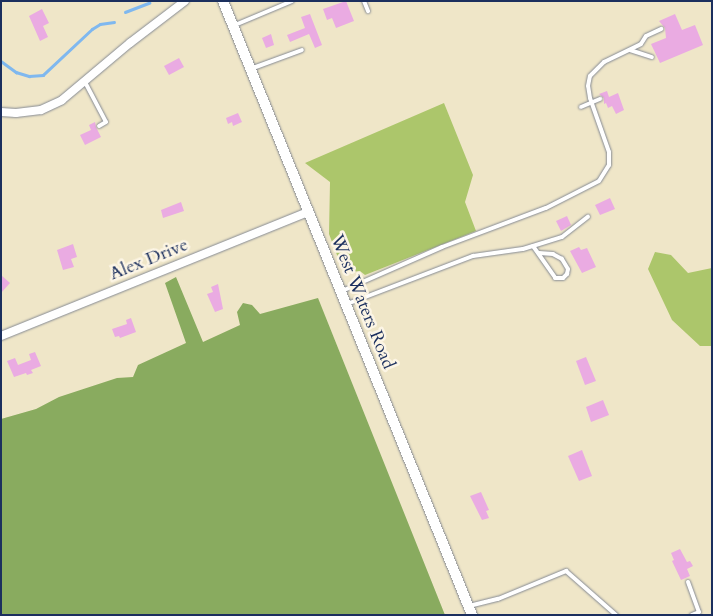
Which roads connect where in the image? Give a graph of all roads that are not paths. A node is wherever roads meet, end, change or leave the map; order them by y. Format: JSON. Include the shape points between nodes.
{"nodes":[{"id":1,"x":185,"y":1,"type":"edge"},
{"id":2,"x":223,"y":1,"type":"edge"},
{"id":3,"x":292,"y":1,"type":"edge"},
{"id":4,"x":364,"y":1,"type":"edge"},
{"id":5,"x":368,"y":11,"type":"dead end"},
{"id":6,"x":233,"y":26,"type":"junction"},
{"id":7,"x":661,"y":29,"type":"dead end"},
{"id":8,"x":302,"y":50,"type":"dead end"},
{"id":9,"x":630,"y":50,"type":"junction"},
{"id":10,"x":652,"y":57,"type":"dead end"},
{"id":11,"x":250,"y":69,"type":"junction"},
{"id":12,"x":85,"y":82,"type":"junction"},
{"id":13,"x":600,"y":99,"type":"dead end"},
{"id":14,"x":592,"y":103,"type":"junction"},
{"id":15,"x":581,"y":107,"type":"dead end"},
{"id":16,"x":2,"y":111,"type":"edge"},
{"id":17,"x":99,"y":126,"type":"dead end"},
{"id":18,"x":308,"y":212,"type":"junction"},
{"id":19,"x":588,"y":217,"type":"dead end"},
{"id":20,"x":533,"y":246,"type":"junction"},
{"id":21,"x":539,"y":253,"type":"junction"},
{"id":22,"x":339,"y":291,"type":"junction"},
{"id":23,"x":345,"y":304,"type":"junction"},
{"id":24,"x":1,"y":336,"type":"edge"},
{"id":25,"x":688,"y":582,"type":"dead end"},
{"id":26,"x":470,"y":611,"type":"edge"},
{"id":27,"x":616,"y":615,"type":"edge"},
{"id":28,"x":692,"y":615,"type":"edge"}],
"edges":[{"from":1,"to":12,"type":"street"},
{"from":2,"to":6,"type":"street","name":"West Waters Road"},
{"from":3,"to":6,"type":"lane"},
{"from":4,"to":5,"type":"lane"},
{"from":6,"to":11,"type":"street","name":"West Waters Road"},
{"from":7,"to":9,"type":"lane","via":[[646,36],[641,44]]},
{"from":8,"to":11,"type":"lane"},
{"from":9,"to":10,"type":"lane"},
{"from":9,"to":14,"type":"lane","via":[[594,70],[588,86]]},
{"from":11,"to":18,"type":"street","name":"West Waters Road"},
{"from":12,"to":16,"type":"street","via":[[62,100],[41,110],[16,114]]},
{"from":12,"to":17,"type":"lane","via":[[106,122]]},
{"from":13,"to":14,"type":"lane"},
{"from":14,"to":15,"type":"lane"},
{"from":14,"to":22,"type":"lane","via":[[609,152],[609,165],[599,181],[546,208],[442,247]]},
{"from":18,"to":22,"type":"street","name":"West Waters Road"},
{"from":18,"to":24,"type":"street","name":"Alex Drive"},
{"from":19,"to":20,"type":"lane","via":[[567,235]]},
{"from":20,"to":21,"type":"lane"},
{"from":20,"to":23,"type":"lane","via":[[473,256]]},
{"from":21,"to":21,"type":"lane","via":[[548,272],[555,278],[563,278],[567,274],[568,269],[562,259]]},
{"from":22,"to":23,"type":"street","name":"West Waters Road"},
{"from":23,"to":26,"type":"street","name":"West Waters Road"},
{"from":25,"to":28,"type":"lane","via":[[699,612]]},
{"from":26,"to":27,"type":"lane","via":[[566,571]]}]}
